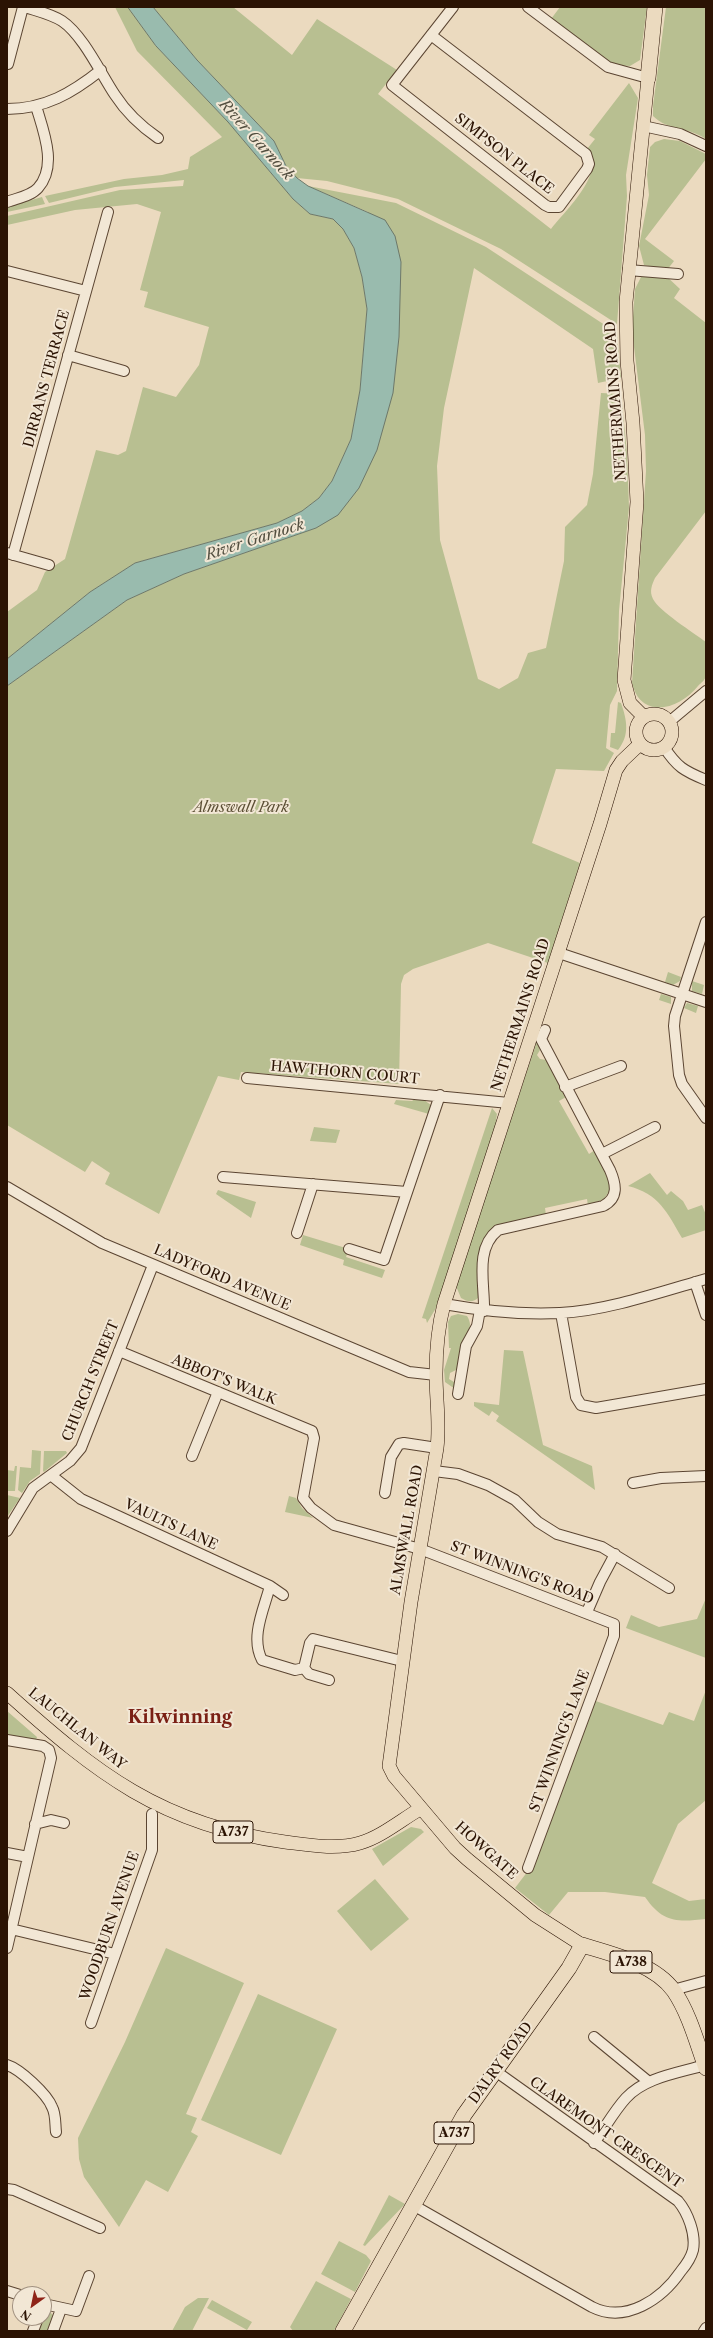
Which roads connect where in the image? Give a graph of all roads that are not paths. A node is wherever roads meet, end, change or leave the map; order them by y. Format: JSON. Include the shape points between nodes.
{"nodes":[{"id":1,"x":24,"y":7,"type":"edge"},
{"id":2,"x":453,"y":7,"type":"edge"},
{"id":3,"x":528,"y":7,"type":"edge"},
{"id":4,"x":656,"y":7,"type":"edge"},
{"id":5,"x":431,"y":35,"type":"junction"},
{"id":6,"x":8,"y":64,"type":"dead end"},
{"id":7,"x":101,"y":70,"type":"junction"},
{"id":8,"x":648,"y":78,"type":"junction"},
{"id":9,"x":36,"y":106,"type":"junction"},
{"id":10,"x":7,"y":110,"type":"edge"},
{"id":11,"x":643,"y":126,"type":"junction"},
{"id":12,"x":158,"y":138,"type":"dead end"},
{"id":13,"x":706,"y":146,"type":"edge"},
{"id":14,"x":7,"y":202,"type":"edge"},
{"id":15,"x":108,"y":212,"type":"dead end"},
{"id":16,"x":628,"y":270,"type":"junction"},
{"id":17,"x":7,"y":271,"type":"edge"},
{"id":18,"x":678,"y":274,"type":"dead end"},
{"id":19,"x":86,"y":291,"type":"junction"},
{"id":20,"x":68,"y":355,"type":"junction"},
{"id":21,"x":124,"y":371,"type":"dead end"},
{"id":22,"x":10,"y":554,"type":"edge"},
{"id":23,"x":49,"y":565,"type":"dead end"},
{"id":24,"x":706,"y":691,"type":"edge"},
{"id":25,"x":644,"y":717,"type":"junction"},
{"id":26,"x":669,"y":722,"type":"junction"},
{"id":27,"x":640,"y":744,"type":"junction"},
{"id":28,"x":664,"y":747,"type":"junction"},
{"id":29,"x":706,"y":780,"type":"edge"},
{"id":30,"x":706,"y":922,"type":"edge"},
{"id":31,"x":559,"y":953,"type":"junction"},
{"id":32,"x":682,"y":994,"type":"junction"},
{"id":33,"x":706,"y":1002,"type":"edge"},
{"id":34,"x":544,"y":1030,"type":"dead end"},
{"id":35,"x":621,"y":1066,"type":"dead end"},
{"id":36,"x":247,"y":1078,"type":"dead end"},
{"id":37,"x":565,"y":1087,"type":"junction"},
{"id":38,"x":440,"y":1095,"type":"junction"},
{"id":39,"x":509,"y":1103,"type":"junction"},
{"id":40,"x":706,"y":1118,"type":"edge"},
{"id":41,"x":655,"y":1127,"type":"dead end"},
{"id":42,"x":602,"y":1154,"type":"junction"},
{"id":43,"x":223,"y":1177,"type":"dead end"},
{"id":44,"x":313,"y":1184,"type":"junction"},
{"id":45,"x":7,"y":1187,"type":"edge"},
{"id":46,"x":407,"y":1192,"type":"junction"},
{"id":47,"x":297,"y":1233,"type":"dead end"},
{"id":48,"x":349,"y":1249,"type":"dead end"},
{"id":49,"x":153,"y":1264,"type":"junction"},
{"id":50,"x":706,"y":1279,"type":"edge"},
{"id":51,"x":695,"y":1282,"type":"junction"},
{"id":52,"x":444,"y":1304,"type":"junction"},
{"id":53,"x":482,"y":1310,"type":"junction"},
{"id":54,"x":561,"y":1313,"type":"junction"},
{"id":55,"x":706,"y":1315,"type":"edge"},
{"id":56,"x":119,"y":1351,"type":"junction"},
{"id":57,"x":436,"y":1375,"type":"junction"},
{"id":58,"x":706,"y":1389,"type":"edge"},
{"id":59,"x":218,"y":1392,"type":"junction"},
{"id":60,"x":458,"y":1394,"type":"dead end"},
{"id":61,"x":437,"y":1448,"type":"junction"},
{"id":62,"x":192,"y":1456,"type":"dead end"},
{"id":63,"x":434,"y":1471,"type":"junction"},
{"id":64,"x":52,"y":1476,"type":"junction"},
{"id":65,"x":706,"y":1476,"type":"edge"},
{"id":66,"x":633,"y":1483,"type":"dead end"},
{"id":67,"x":302,"y":1493,"type":"joint"},
{"id":68,"x":385,"y":1493,"type":"dead end"},
{"id":69,"x":7,"y":1532,"type":"edge"},
{"id":70,"x":420,"y":1548,"type":"junction"},
{"id":71,"x":615,"y":1554,"type":"junction"},
{"id":72,"x":270,"y":1586,"type":"junction"},
{"id":73,"x":669,"y":1588,"type":"dead end"},
{"id":74,"x":283,"y":1594,"type":"dead end"},
{"id":75,"x":587,"y":1612,"type":"junction"},
{"id":76,"x":614,"y":1624,"type":"joint"},
{"id":77,"x":402,"y":1661,"type":"junction"},
{"id":78,"x":304,"y":1668,"type":"junction"},
{"id":79,"x":329,"y":1680,"type":"dead end"},
{"id":80,"x":7,"y":1692,"type":"edge"},
{"id":81,"x":7,"y":1740,"type":"edge"},
{"id":82,"x":389,"y":1762,"type":"joint"},
{"id":83,"x":420,"y":1809,"type":"junction"},
{"id":84,"x":152,"y":1814,"type":"dead end"},
{"id":85,"x":64,"y":1823,"type":"dead end"},
{"id":86,"x":35,"y":1824,"type":"junction"},
{"id":87,"x":7,"y":1853,"type":"edge"},
{"id":88,"x":28,"y":1857,"type":"junction"},
{"id":89,"x":528,"y":1868,"type":"dead end"},
{"id":90,"x":11,"y":1929,"type":"junction"},
{"id":91,"x":582,"y":1945,"type":"junction"},
{"id":92,"x":7,"y":1948,"type":"edge"},
{"id":93,"x":115,"y":1954,"type":"junction"},
{"id":94,"x":706,"y":1981,"type":"edge"},
{"id":95,"x":673,"y":1990,"type":"junction"},
{"id":96,"x":91,"y":2023,"type":"dead end"},
{"id":97,"x":594,"y":2037,"type":"dead end"},
{"id":98,"x":7,"y":2065,"type":"edge"},
{"id":99,"x":706,"y":2067,"type":"edge"},
{"id":100,"x":494,"y":2070,"type":"junction"},
{"id":101,"x":649,"y":2082,"type":"junction"},
{"id":102,"x":56,"y":2132,"type":"dead end"},
{"id":103,"x":594,"y":2143,"type":"junction"},
{"id":104,"x":7,"y":2189,"type":"edge"},
{"id":105,"x":413,"y":2205,"type":"junction"},
{"id":106,"x":100,"y":2228,"type":"dead end"},
{"id":107,"x":89,"y":2276,"type":"dead end"},
{"id":108,"x":52,"y":2306,"type":"edge"},
{"id":109,"x":61,"y":2309,"type":"junction"},
{"id":110,"x":706,"y":2328,"type":"edge"},
{"id":111,"x":53,"y":2331,"type":"edge"},
{"id":112,"x":343,"y":2331,"type":"edge"},
{"id":113,"x":704,"y":2331,"type":"edge"}],
"edges":[{"from":1,"to":6,"type":"street"},
{"from":1,"to":7,"type":"street","via":[[66,24]]},
{"from":2,"to":5,"type":"street","name":"SIMPSON PLACE"},
{"from":3,"to":8,"type":"street","via":[[608,67]]},
{"from":4,"to":8,"type":"highway"},
{"from":5,"to":5,"type":"street","name":"SIMPSON PLACE","via":[[392,85],[545,205],[554,208],[564,204],[587,169],[589,164],[586,154]]},
{"from":7,"to":9,"type":"street","via":[[63,97]]},
{"from":7,"to":12,"type":"street","via":[[115,96],[143,127]]},
{"from":8,"to":11,"type":"main road","name":"NETHERMAINS ROAD"},
{"from":9,"to":10,"type":"street"},
{"from":9,"to":14,"type":"street","via":[[47,147],[45,175],[39,188]]},
{"from":11,"to":13,"type":"street","via":[[680,134]]},
{"from":11,"to":16,"type":"main road","name":"NETHERMAINS ROAD"},
{"from":15,"to":19,"type":"street","name":"DIRRANS TERRACE"},
{"from":16,"to":18,"type":"street"},
{"from":16,"to":25,"type":"main road","name":"NETHERMAINS ROAD","via":[[627,361],[634,423],[637,502],[624,676],[630,702]]},
{"from":17,"to":19,"type":"street"},
{"from":19,"to":20,"type":"street","name":"DIRRANS TERRACE"},
{"from":20,"to":21,"type":"street"},
{"from":20,"to":22,"type":"street","name":"DIRRANS TERRACE"},
{"from":22,"to":23,"type":"street"},
{"from":24,"to":26,"type":"street"},
{"from":25,"to":26,"type":"main road","via":[[655,714]]},
{"from":25,"to":27,"type":"main road","via":[[637,727],[637,739]]},
{"from":26,"to":28,"type":"main road","via":[[672,733]]},
{"from":27,"to":28,"type":"main road","via":[[654,750]]},
{"from":27,"to":31,"type":"main road","name":"NETHERMAINS ROAD","via":[[616,770]]},
{"from":28,"to":29,"type":"street","via":[[676,765]]},
{"from":30,"to":32,"type":"street"},
{"from":31,"to":32,"type":"street"},
{"from":31,"to":39,"type":"main road","name":"NETHERMAINS ROAD"},
{"from":32,"to":33,"type":"street"},
{"from":32,"to":40,"type":"street","via":[[674,1026],[680,1075],[682,1084]]},
{"from":34,"to":37,"type":"street","via":[[541,1039]]},
{"from":35,"to":37,"type":"street"},
{"from":36,"to":38,"type":"street","name":"HAWTHORN COURT"},
{"from":37,"to":42,"type":"street"},
{"from":38,"to":39,"type":"street","name":"HAWTHORN COURT"},
{"from":38,"to":46,"type":"street"},
{"from":39,"to":52,"type":"main road","name":"NETHERMAINS ROAD"},
{"from":41,"to":42,"type":"street"},
{"from":42,"to":53,"type":"street","via":[[616,1183],[614,1197],[607,1204],[498,1230],[491,1236],[481,1272]]},
{"from":43,"to":44,"type":"street"},
{"from":44,"to":46,"type":"street"},
{"from":44,"to":47,"type":"street"},
{"from":45,"to":49,"type":"street","name":"LADYFORD AVENUE","via":[[102,1243]]},
{"from":46,"to":48,"type":"street","via":[[384,1260]]},
{"from":49,"to":56,"type":"street","name":"CHURCH STREET"},
{"from":49,"to":57,"type":"street","name":"LADYFORD AVENUE","via":[[409,1372]]},
{"from":50,"to":51,"type":"street"},
{"from":51,"to":54,"type":"street","via":[[602,1306]]},
{"from":51,"to":55,"type":"street"},
{"from":52,"to":53,"type":"street"},
{"from":52,"to":57,"type":"main road","name":"ALMSWALL ROAD","via":[[438,1337]]},
{"from":53,"to":54,"type":"street","via":[[512,1314]]},
{"from":53,"to":60,"type":"street","via":[[466,1346]]},
{"from":54,"to":58,"type":"street","via":[[576,1397],[582,1405],[596,1408]]},
{"from":56,"to":59,"type":"street","name":"ABBOT'S WALK"},
{"from":56,"to":64,"type":"street","name":"CHURCH STREET","via":[[81,1448]]},
{"from":57,"to":61,"type":"main road","name":"ALMSWALL ROAD","via":[[439,1430]]},
{"from":59,"to":62,"type":"street"},
{"from":59,"to":67,"type":"street","name":"ABBOT'S WALK","via":[[309,1429],[314,1434]]},
{"from":61,"to":63,"type":"main road","name":"ALMSWALL ROAD"},
{"from":61,"to":68,"type":"street","via":[[399,1444],[391,1457]]},
{"from":63,"to":70,"type":"main road","name":"ALMSWALL ROAD"},
{"from":63,"to":71,"type":"street","via":[[458,1474],[488,1485],[515,1500],[538,1522],[557,1534],[602,1547]]},
{"from":64,"to":69,"type":"street","name":"CHURCH STREET","via":[[33,1488]]},
{"from":64,"to":72,"type":"street","name":"VAULTS LANE","via":[[81,1499]]},
{"from":65,"to":66,"type":"street","via":[[661,1478]]},
{"from":67,"to":70,"type":"street","name":"ST WINNING'S ROAD","via":[[306,1503],[329,1523]]},
{"from":70,"to":75,"type":"street","name":"ST WINNING'S ROAD"},
{"from":70,"to":77,"type":"main road","name":"ALMSWALL ROAD"},
{"from":71,"to":73,"type":"street"},
{"from":71,"to":75,"type":"street"},
{"from":72,"to":74,"type":"street","name":"VAULTS LANE"},
{"from":72,"to":78,"type":"street","via":[[257,1631],[258,1653],[262,1660],[296,1670]]},
{"from":75,"to":76,"type":"street","name":"ST WINNING'S ROAD"},
{"from":76,"to":89,"type":"street","name":"ST WINNING'S LANE","via":[[614,1636]]},
{"from":77,"to":78,"type":"street","via":[[316,1639],[310,1643]]},
{"from":77,"to":82,"type":"main road","name":"ALMSWALL ROAD"},
{"from":78,"to":79,"type":"street","via":[[309,1674]]},
{"from":80,"to":83,"type":"main road","name":"LAUCHLAN WAY","number":"A737","via":[[60,1740],[123,1787],[160,1807],[223,1829],[262,1839],[348,1846],[375,1837]]},
{"from":81,"to":86,"type":"street","via":[[43,1746],[49,1750],[51,1758]]},
{"from":82,"to":83,"type":"main road","name":"HOWGATE","via":[[394,1776]]},
{"from":83,"to":91,"type":"main road","name":"HOWGATE","via":[[472,1863],[535,1915]]},
{"from":84,"to":93,"type":"street","name":"WOODBURN AVENUE","via":[[152,1850]]},
{"from":85,"to":86,"type":"street","via":[[51,1820]]},
{"from":86,"to":88,"type":"street"},
{"from":87,"to":88,"type":"street"},
{"from":88,"to":90,"type":"street"},
{"from":90,"to":92,"type":"street"},
{"from":90,"to":93,"type":"street"},
{"from":91,"to":95,"type":"highway","number":"A738","via":[[629,1961],[656,1974]]},
{"from":91,"to":100,"type":"highway","name":"DALRY ROAD","number":"A737","via":[[572,1964]]},
{"from":93,"to":96,"type":"street","name":"WOODBURN AVENUE"},
{"from":94,"to":95,"type":"street"},
{"from":95,"to":99,"type":"highway","number":"A738","via":[[682,2005]]},
{"from":97,"to":101,"type":"street"},
{"from":98,"to":102,"type":"street","via":[[22,2073],[49,2102],[54,2112]]},
{"from":99,"to":101,"type":"street"},
{"from":100,"to":103,"type":"street","name":"CLAREMONT CRESCENT"},
{"from":100,"to":105,"type":"highway","name":"DALRY ROAD","number":"A737","via":[[464,2115]]},
{"from":101,"to":103,"type":"street","via":[[626,2098]]},
{"from":103,"to":105,"type":"street","name":"CLAREMONT CRESCENT","via":[[678,2201],[687,2214],[693,2238],[694,2248],[690,2260],[673,2284],[632,2310],[613,2313],[599,2311]]},
{"from":104,"to":106,"type":"street"},
{"from":105,"to":112,"type":"highway","name":"DALRY ROAD","number":"A737"},
{"from":107,"to":109,"type":"street","via":[[76,2311]]},
{"from":108,"to":109,"type":"street"},
{"from":109,"to":111,"type":"street"},
{"from":110,"to":113,"type":"street"}]}
